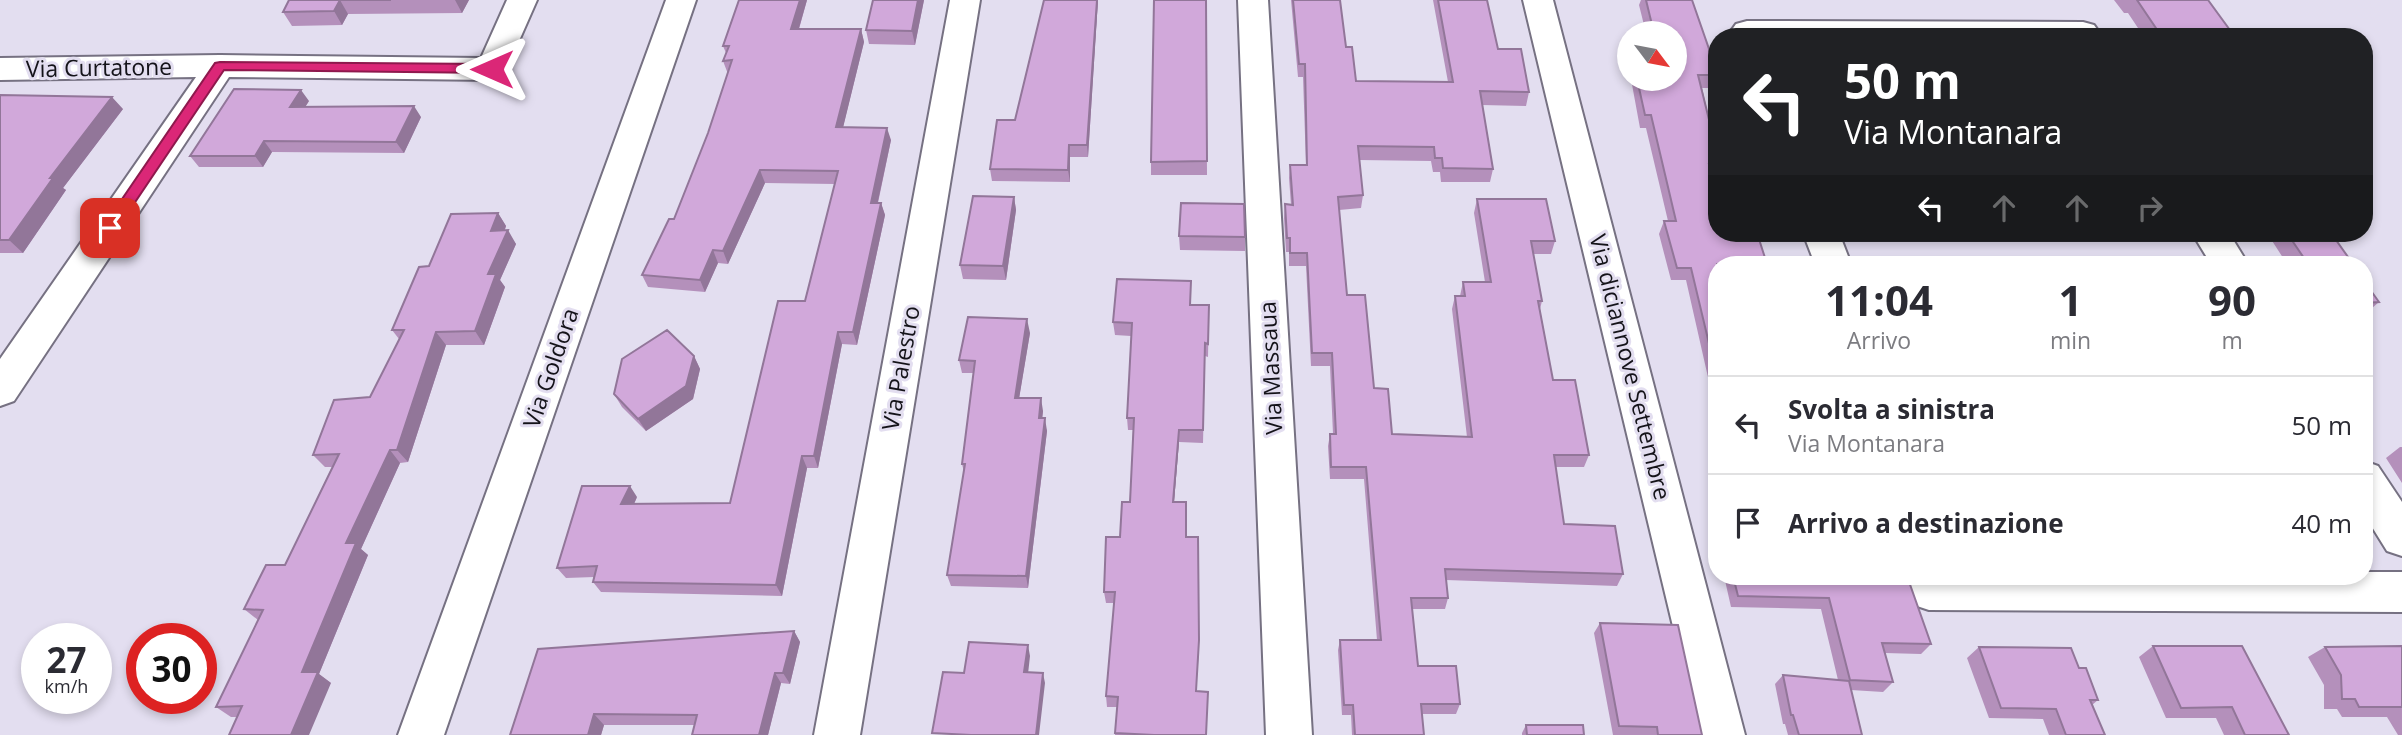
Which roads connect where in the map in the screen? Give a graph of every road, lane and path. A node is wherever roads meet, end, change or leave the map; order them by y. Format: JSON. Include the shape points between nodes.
{"nodes":[{"id":1,"x":522,"y":0,"type":"edge"},
{"id":2,"x":681,"y":0,"type":"edge"},
{"id":3,"x":965,"y":0,"type":"edge"},
{"id":4,"x":1253,"y":0,"type":"edge"},
{"id":5,"x":1538,"y":0,"type":"edge"},
{"id":6,"x":1735,"y":0,"type":"edge"},
{"id":7,"x":2064,"y":0,"type":"edge"},
{"id":8,"x":1746,"y":28,"type":"edge"},
{"id":9,"x":2081,"y":28,"type":"edge"},
{"id":10,"x":220,"y":66,"type":"junction"},
{"id":11,"x":0,"y":69,"type":"edge"},
{"id":12,"x":0,"y":390,"type":"edge"},
{"id":13,"x":2373,"y":492,"type":"edge"},
{"id":14,"x":2402,"y":538,"type":"edge"},
{"id":15,"x":1929,"y":591,"type":"dead end"},
{"id":16,"x":2402,"y":592,"type":"edge"},
{"id":17,"x":421,"y":735,"type":"edge"},
{"id":18,"x":837,"y":735,"type":"edge"},
{"id":19,"x":1289,"y":735,"type":"edge"},
{"id":20,"x":1721,"y":735,"type":"edge"}],
"edges":[{"from":1,"to":10,"type":"street","name":"Via Curtatone","via":[[492,69]]},
{"from":2,"to":17,"type":"street","name":"Via Goldora"},
{"from":3,"to":18,"type":"street","name":"Via Palestro"},
{"from":4,"to":19,"type":"street","name":"Via Massaua"},
{"from":5,"to":20,"type":"street","name":"Via diciannove Settembre"},
{"from":6,"to":8,"type":"street"},
{"from":7,"to":9,"type":"street"},
{"from":10,"to":11,"type":"street","name":"Via Curtatone"},
{"from":10,"to":12,"type":"street"},
{"from":13,"to":14,"type":"street"},
{"from":15,"to":16,"type":"street"}]}
